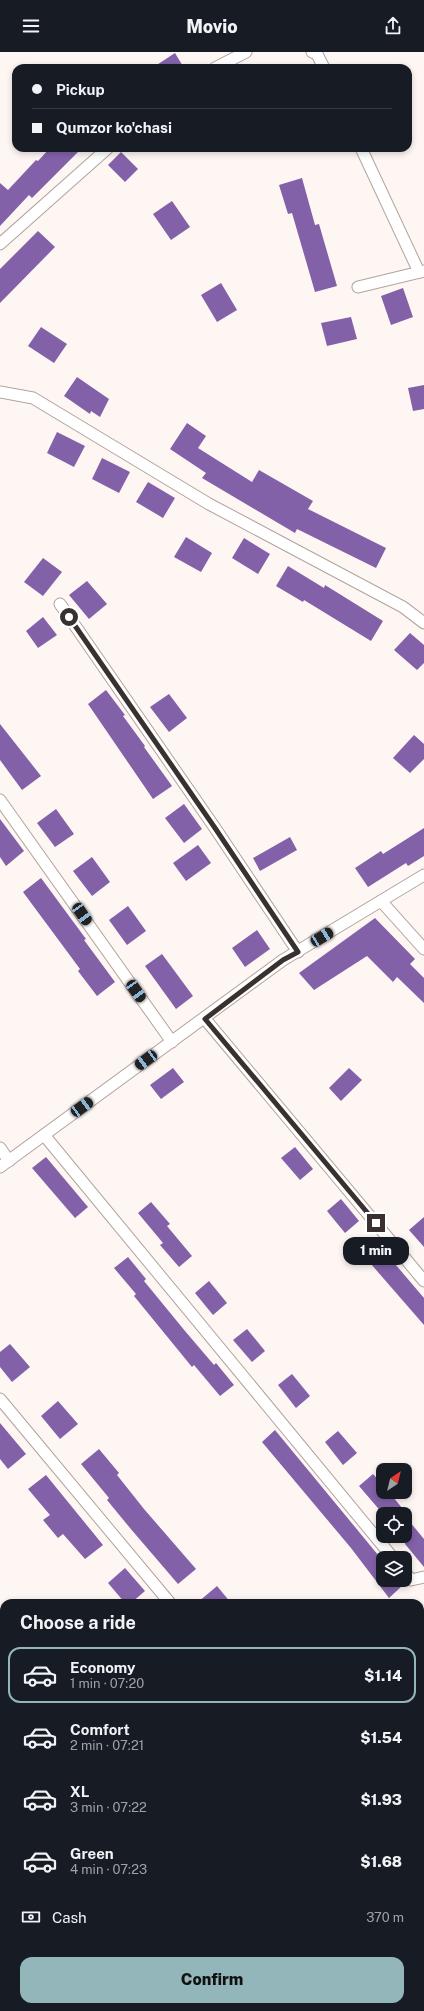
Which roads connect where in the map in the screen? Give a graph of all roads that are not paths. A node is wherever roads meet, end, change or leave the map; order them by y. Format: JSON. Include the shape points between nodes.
{"nodes":[{"id":1,"x":246,"y":52,"type":"edge"},
{"id":2,"x":312,"y":52,"type":"edge"},
{"id":3,"x":223,"y":64,"type":"edge"},
{"id":4,"x":322,"y":64,"type":"edge"},
{"id":5,"x":104,"y":152,"type":"edge"},
{"id":6,"x":363,"y":152,"type":"edge"},
{"id":7,"x":0,"y":244,"type":"edge"},
{"id":8,"x":421,"y":272,"type":"edge"},
{"id":9,"x":358,"y":287,"type":"dead end"},
{"id":10,"x":0,"y":392,"type":"edge"},
{"id":11,"x":60,"y":604,"type":"dead end"},
{"id":12,"x":424,"y":623,"type":"edge"},
{"id":13,"x":0,"y":800,"type":"edge"},
{"id":14,"x":424,"y":875,"type":"edge"},
{"id":15,"x":382,"y":901,"type":"junction"},
{"id":16,"x":424,"y":949,"type":"edge"},
{"id":17,"x":298,"y":952,"type":"junction"},
{"id":18,"x":205,"y":1019,"type":"junction"},
{"id":19,"x":172,"y":1042,"type":"junction"},
{"id":20,"x":44,"y":1136,"type":"junction"},
{"id":21,"x":0,"y":1148,"type":"edge"},
{"id":22,"x":4,"y":1164,"type":"edge"},
{"id":23,"x":424,"y":1281,"type":"edge"},
{"id":24,"x":0,"y":1399,"type":"edge"},
{"id":25,"x":387,"y":1551,"type":"edge"},
{"id":26,"x":424,"y":1577,"type":"edge"},
{"id":27,"x":412,"y":1580,"type":"edge"},
{"id":28,"x":167,"y":1599,"type":"edge"}],
"edges":[{"from":1,"to":3,"type":"street"},
{"from":2,"to":4,"type":"street","via":[[317,54]]},
{"from":5,"to":7,"type":"street"},
{"from":6,"to":8,"type":"street"},
{"from":8,"to":9,"type":"street"},
{"from":10,"to":12,"type":"street","via":[[33,398],[209,504],[403,607]]},
{"from":11,"to":17,"type":"street"},
{"from":13,"to":19,"type":"street"},
{"from":14,"to":15,"type":"street"},
{"from":15,"to":16,"type":"street"},
{"from":15,"to":17,"type":"street"},
{"from":17,"to":18,"type":"street","via":[[283,960]]},
{"from":18,"to":19,"type":"street"},
{"from":18,"to":23,"type":"street"},
{"from":19,"to":20,"type":"street"},
{"from":20,"to":22,"type":"street"},
{"from":20,"to":25,"type":"street"},
{"from":21,"to":22,"type":"street"},
{"from":24,"to":28,"type":"street"},
{"from":26,"to":27,"type":"street"}]}
